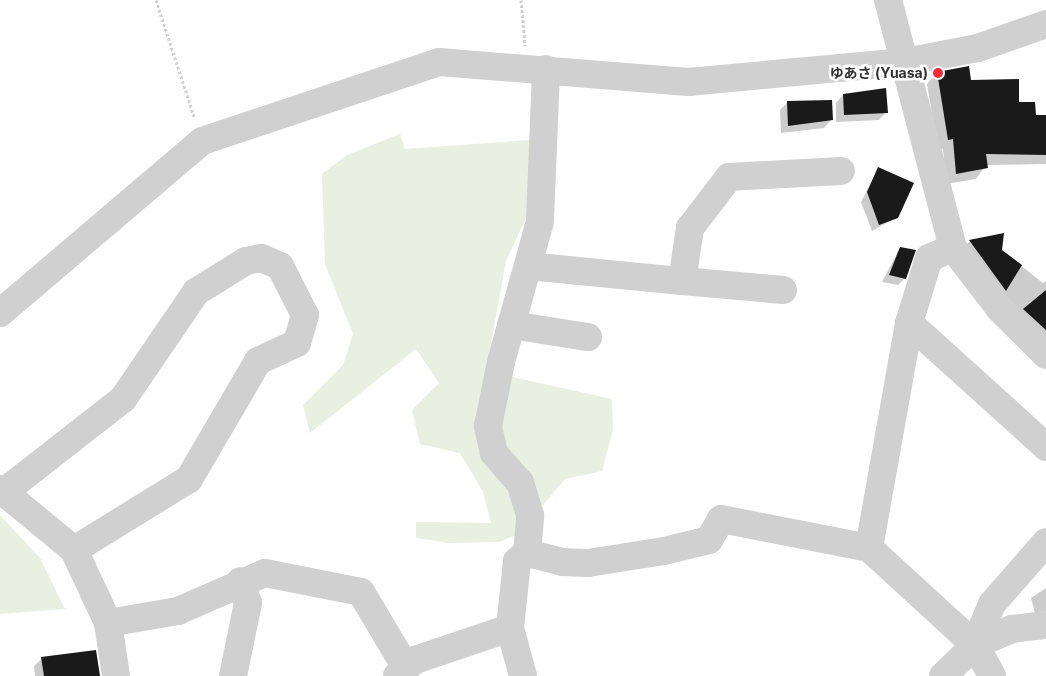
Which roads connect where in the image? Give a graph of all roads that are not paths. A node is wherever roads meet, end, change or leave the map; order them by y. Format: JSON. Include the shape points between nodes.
{"nodes":[{"id":1,"x":888,"y":0,"type":"edge"},
{"id":2,"x":1046,"y":24,"type":"edge"},
{"id":3,"x":905,"y":62,"type":"junction"},
{"id":4,"x":536,"y":68,"type":"junction"},
{"id":5,"x":841,"y":171,"type":"dead end"},
{"id":6,"x":953,"y":248,"type":"junction"},
{"id":7,"x":528,"y":266,"type":"junction"},
{"id":8,"x":682,"y":281,"type":"junction"},
{"id":9,"x":783,"y":290,"type":"dead end"},
{"id":10,"x":0,"y":313,"type":"edge"},
{"id":11,"x":909,"y":324,"type":"junction"},
{"id":12,"x":511,"y":326,"type":"junction"},
{"id":13,"x":588,"y":337,"type":"dead end"},
{"id":14,"x":1046,"y":355,"type":"edge"},
{"id":15,"x":1046,"y":447,"type":"edge"},
{"id":16,"x":2,"y":490,"type":"edge"},
{"id":17,"x":1046,"y":542,"type":"edge"},
{"id":18,"x":869,"y":548,"type":"junction"},
{"id":19,"x":74,"y":550,"type":"junction"},
{"id":20,"x":527,"y":553,"type":"junction"},
{"id":21,"x":240,"y":581,"type":"junction"},
{"id":22,"x":108,"y":623,"type":"junction"},
{"id":23,"x":1046,"y":625,"type":"edge"},
{"id":24,"x":510,"y":628,"type":"junction"},
{"id":25,"x":975,"y":645,"type":"junction"},
{"id":26,"x":401,"y":671,"type":"edge"},
{"id":27,"x":116,"y":676,"type":"edge"},
{"id":28,"x":233,"y":676,"type":"edge"},
{"id":29,"x":523,"y":676,"type":"edge"},
{"id":30,"x":943,"y":676,"type":"edge"},
{"id":31,"x":992,"y":676,"type":"edge"}],
"edges":[{"from":1,"to":3,"type":"street"},
{"from":2,"to":3,"type":"street","via":[[978,48]]},
{"from":3,"to":4,"type":"street","via":[[688,82]]},
{"from":3,"to":6,"type":"street"},
{"from":4,"to":7,"type":"street","via":[[543,197]]},
{"from":4,"to":10,"type":"street","via":[[439,62],[202,140]]},
{"from":5,"to":8,"type":"street","via":[[729,178],[690,228]]},
{"from":6,"to":11,"type":"street","via":[[929,258]]},
{"from":6,"to":14,"type":"street","via":[[1000,309]]},
{"from":7,"to":8,"type":"street"},
{"from":7,"to":12,"type":"street"},
{"from":8,"to":9,"type":"street"},
{"from":11,"to":15,"type":"street"},
{"from":11,"to":18,"type":"street"},
{"from":12,"to":13,"type":"street"},
{"from":12,"to":20,"type":"street","via":[[488,426],[494,452],[520,483],[530,515]]},
{"from":16,"to":19,"type":"street"},
{"from":16,"to":19,"type":"street","via":[[123,399],[196,292],[246,261],[261,258],[280,266],[305,315],[297,343],[258,361],[189,479]]},
{"from":17,"to":25,"type":"street","via":[[992,604]]},
{"from":18,"to":20,"type":"street","via":[[722,519],[709,540],[664,551],[588,563],[562,562]]},
{"from":18,"to":25,"type":"street"},
{"from":19,"to":22,"type":"street"},
{"from":20,"to":24,"type":"street","via":[[517,561]]},
{"from":21,"to":22,"type":"street","via":[[178,611]]},
{"from":21,"to":26,"type":"street","via":[[265,573],[361,592]]},
{"from":21,"to":28,"type":"street","via":[[248,603]]},
{"from":22,"to":27,"type":"street"},
{"from":23,"to":25,"type":"street","via":[[1012,629]]},
{"from":24,"to":26,"type":"street"},
{"from":24,"to":29,"type":"street"},
{"from":25,"to":30,"type":"street"},
{"from":25,"to":31,"type":"street"}]}
